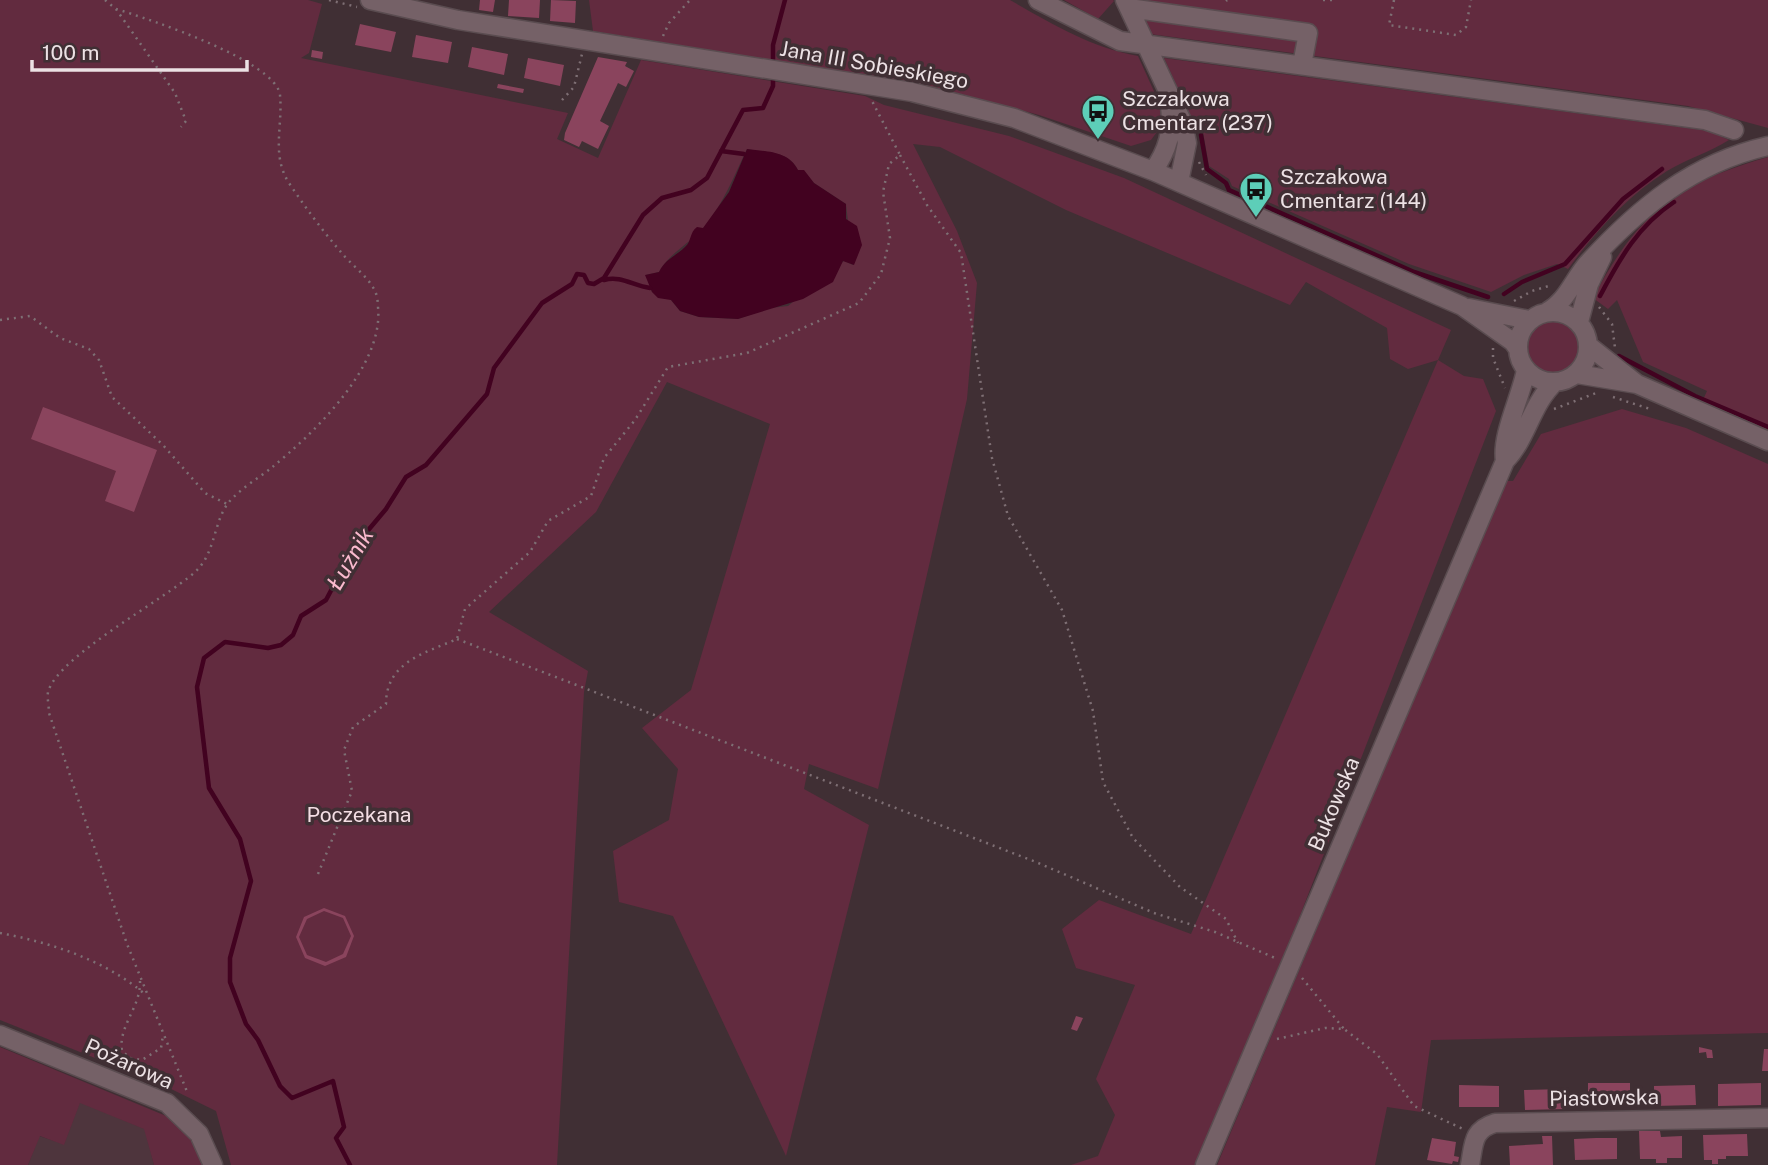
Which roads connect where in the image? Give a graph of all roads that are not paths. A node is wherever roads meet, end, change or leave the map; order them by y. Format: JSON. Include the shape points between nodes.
{"nodes":[{"id":1,"x":370,"y":0,"type":"edge"},
{"id":2,"x":1038,"y":0,"type":"edge"},
{"id":3,"x":1127,"y":4,"type":"edge"},
{"id":4,"x":1145,"y":43,"type":"junction"},
{"id":5,"x":1303,"y":65,"type":"junction"},
{"id":6,"x":1169,"y":98,"type":"junction"},
{"id":7,"x":1734,"y":130,"type":"dead end"},
{"id":8,"x":1768,"y":146,"type":"edge"},
{"id":9,"x":1153,"y":171,"type":"junction"},
{"id":10,"x":1179,"y":182,"type":"junction"},
{"id":11,"x":1610,"y":241,"type":"junction"},
{"id":12,"x":1462,"y":306,"type":"junction"},
{"id":13,"x":1547,"y":312,"type":"junction"},
{"id":14,"x":1529,"y":320,"type":"junction"},
{"id":15,"x":1579,"y":322,"type":"junction"},
{"id":16,"x":1589,"y":345,"type":"junction"},
{"id":17,"x":1518,"y":349,"type":"junction"},
{"id":18,"x":1526,"y":370,"type":"junction"},
{"id":19,"x":1577,"y":374,"type":"junction"},
{"id":20,"x":1555,"y":382,"type":"junction"},
{"id":21,"x":1637,"y":384,"type":"junction"},
{"id":22,"x":1768,"y":441,"type":"edge"},
{"id":23,"x":1505,"y":461,"type":"junction"},
{"id":24,"x":0,"y":1035,"type":"edge"},
{"id":25,"x":1768,"y":1118,"type":"edge"},
{"id":26,"x":213,"y":1165,"type":"edge"},
{"id":27,"x":1205,"y":1165,"type":"edge"},
{"id":28,"x":1470,"y":1165,"type":"edge"}],
"edges":[{"from":1,"to":9,"type":"street","name":"Jana III Sobieskiego","via":[[458,20],[912,92],[1014,118]]},
{"from":2,"to":4,"type":"street","via":[[1120,41]]},
{"from":3,"to":4,"type":"street"},
{"from":3,"to":5,"type":"street","via":[[1308,33]]},
{"from":4,"to":5,"type":"street"},
{"from":4,"to":6,"type":"street"},
{"from":5,"to":7,"type":"street","via":[[1705,120]]},
{"from":6,"to":9,"type":"street","via":[[1172,126]]},
{"from":6,"to":10,"type":"street","via":[[1183,123],[1187,143]]},
{"from":8,"to":11,"type":"street","via":[[1692,174],[1640,210]]},
{"from":9,"to":10,"type":"street","name":"Jana III Sobieskiego"},
{"from":10,"to":12,"type":"street","name":"Jana III Sobieskiego"},
{"from":11,"to":13,"type":"street","via":[[1558,306]]},
{"from":11,"to":15,"type":"street","via":[[1589,284]]},
{"from":12,"to":14,"type":"street"},
{"from":12,"to":17,"type":"street"},
{"from":13,"to":14,"type":"street"},
{"from":13,"to":15,"type":"street"},
{"from":14,"to":17,"type":"street"},
{"from":15,"to":16,"type":"street"},
{"from":16,"to":19,"type":"street"},
{"from":16,"to":21,"type":"street"},
{"from":17,"to":18,"type":"street"},
{"from":18,"to":20,"type":"street"},
{"from":18,"to":23,"type":"street","via":[[1503,449]]},
{"from":19,"to":20,"type":"street"},
{"from":19,"to":21,"type":"street"},
{"from":20,"to":23,"type":"street"},
{"from":21,"to":22,"type":"street"},
{"from":23,"to":27,"type":"street","name":"Bukowska"},
{"from":24,"to":26,"type":"street","name":"Pożarowa","via":[[167,1103],[199,1134]]},
{"from":25,"to":28,"type":"street","name":"Piastowska","via":[[1495,1123],[1475,1134]]}]}
